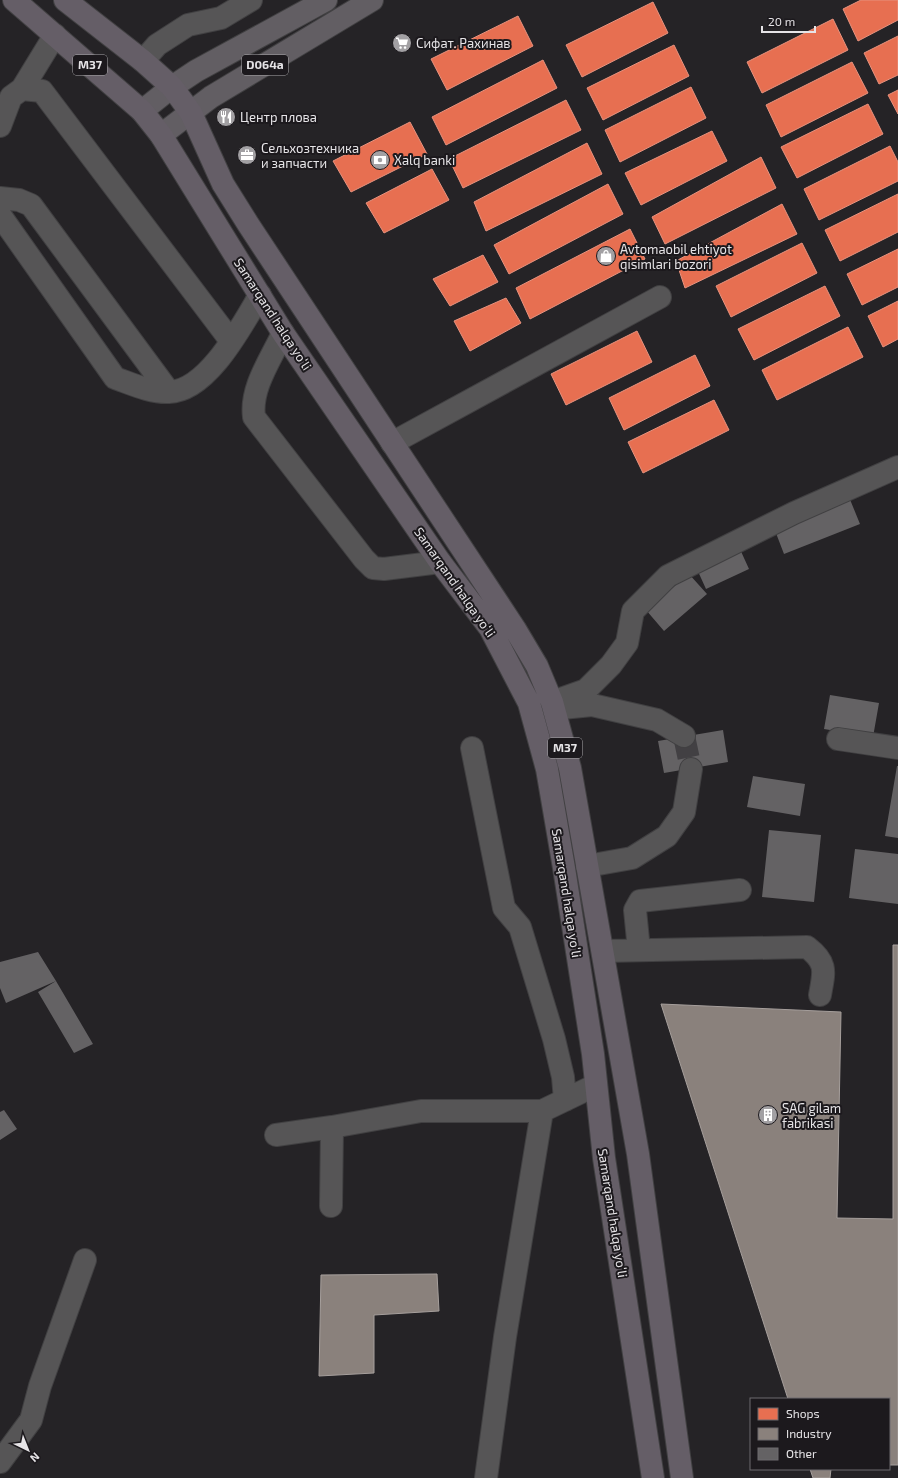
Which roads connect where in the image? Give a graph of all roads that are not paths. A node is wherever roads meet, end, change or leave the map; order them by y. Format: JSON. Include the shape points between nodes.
{"nodes":[{"id":1,"x":14,"y":0,"type":"edge"},
{"id":2,"x":65,"y":0,"type":"edge"},
{"id":3,"x":250,"y":0,"type":"edge"},
{"id":4,"x":326,"y":0,"type":"edge"},
{"id":5,"x":372,"y":0,"type":"edge"},
{"id":6,"x":55,"y":35,"type":"junction"},
{"id":7,"x":143,"y":61,"type":"junction"},
{"id":8,"x":172,"y":87,"type":"junction"},
{"id":9,"x":22,"y":89,"type":"junction"},
{"id":10,"x":142,"y":112,"type":"junction"},
{"id":11,"x":191,"y":113,"type":"junction"},
{"id":12,"x":0,"y":126,"type":"edge"},
{"id":13,"x":161,"y":135,"type":"junction"},
{"id":14,"x":0,"y":198,"type":"edge"},
{"id":15,"x":0,"y":215,"type":"edge"},
{"id":16,"x":260,"y":295,"type":"junction"},
{"id":17,"x":660,"y":297,"type":"dead end"},
{"id":18,"x":283,"y":333,"type":"junction"},
{"id":19,"x":231,"y":341,"type":"junction"},
{"id":20,"x":169,"y":392,"type":"junction"},
{"id":21,"x":392,"y":443,"type":"junction"},
{"id":22,"x":898,"y":467,"type":"edge"},
{"id":23,"x":440,"y":562,"type":"junction"},
{"id":24,"x":553,"y":706,"type":"junction"},
{"id":25,"x":684,"y":736,"type":"dead end"},
{"id":26,"x":838,"y":739,"type":"dead end"},
{"id":27,"x":472,"y":748,"type":"dead end"},
{"id":28,"x":898,"y":748,"type":"edge"},
{"id":29,"x":691,"y":768,"type":"tunnel mouth"},
{"id":30,"x":587,"y":866,"type":"junction"},
{"id":31,"x":740,"y":890,"type":"dead end"},
{"id":32,"x":639,"y":950,"type":"junction"},
{"id":33,"x":603,"y":951,"type":"junction"},
{"id":34,"x":820,"y":995,"type":"dead end"},
{"id":35,"x":620,"y":1051,"type":"junction"},
{"id":36,"x":593,"y":1054,"type":"junction"},
{"id":37,"x":596,"y":1085,"type":"junction"},
{"id":38,"x":565,"y":1100,"type":"junction"},
{"id":39,"x":542,"y":1110,"type":"junction"},
{"id":40,"x":332,"y":1127,"type":"junction"},
{"id":41,"x":276,"y":1135,"type":"dead end"},
{"id":42,"x":332,"y":1206,"type":"dead end"},
{"id":43,"x":85,"y":1260,"type":"dead end"},
{"id":44,"x":0,"y":1462,"type":"edge"},
{"id":45,"x":486,"y":1478,"type":"edge"},
{"id":46,"x":653,"y":1478,"type":"edge"},
{"id":47,"x":682,"y":1478,"type":"edge"}],
"edges":[{"from":1,"to":6,"type":"highway","name":"Samarqand halqa yoʻli","number":"M37"},
{"from":2,"to":7,"type":"highway","name":"Samarqand halqa yoʻli","number":"M37"},
{"from":3,"to":7,"type":"street","via":[[221,18],[188,25],[157,45]]},
{"from":4,"to":8,"type":"main road","number":"D064a","via":[[196,71]]},
{"from":5,"to":11,"type":"main road","number":"D064a","via":[[212,97]]},
{"from":6,"to":9,"type":"street"},
{"from":6,"to":10,"type":"highway","name":"Samarqand halqa yoʻli","number":"M37"},
{"from":7,"to":8,"type":"highway","name":"Samarqand halqa yoʻli","number":"M37"},
{"from":8,"to":10,"type":"main road","number":"D064a"},
{"from":8,"to":11,"type":"highway","name":"Samarqand halqa yoʻli","number":"M37"},
{"from":9,"to":12,"type":"street","via":[[11,97]]},
{"from":9,"to":19,"type":"street","via":[[42,91]]},
{"from":10,"to":13,"type":"highway","name":"Samarqand halqa yoʻli","number":"M37"},
{"from":11,"to":13,"type":"main road","number":"D064a"},
{"from":11,"to":21,"type":"highway","name":"Samarqand halqa yoʻli","number":"M37","via":[[223,184]]},
{"from":13,"to":16,"type":"highway","name":"Samarqand halqa yoʻli","number":"M37"},
{"from":14,"to":20,"type":"street","via":[[19,200],[31,205]]},
{"from":15,"to":20,"type":"street","via":[[115,378],[145,388]]},
{"from":16,"to":18,"type":"highway","name":"Samarqand halqa yoʻli","number":"M37"},
{"from":16,"to":19,"type":"street"},
{"from":17,"to":21,"type":"street"},
{"from":18,"to":23,"type":"highway","name":"Samarqand halqa yoʻli","number":"M37"},
{"from":18,"to":23,"type":"street","via":[[255,392],[252,405],[254,418],[373,568]]},
{"from":19,"to":20,"type":"street","via":[[221,357],[194,384]]},
{"from":21,"to":24,"type":"highway","name":"Samarqand halqa yoʻli","number":"M37","via":[[515,629],[537,666]]},
{"from":22,"to":24,"type":"street","via":[[794,513],[668,576],[633,611],[627,643],[611,665],[586,690]]},
{"from":23,"to":36,"type":"highway","name":"Samarqand halqa yoʻli","number":"M37","via":[[490,628],[529,703],[547,770]]},
{"from":24,"to":25,"type":"street","via":[[592,705],[657,720]]},
{"from":24,"to":30,"type":"highway","name":"Samarqand halqa yoʻli","number":"M37","via":[[570,768]]},
{"from":26,"to":28,"type":"street"},
{"from":27,"to":38,"type":"street","via":[[504,908],[520,927],[554,1039]]},
{"from":29,"to":30,"type":"street","via":[[684,812],[667,836],[632,858]]},
{"from":30,"to":33,"type":"highway","name":"Samarqand halqa yoʻli","number":"M37"},
{"from":31,"to":32,"type":"street","via":[[640,901],[635,910]]},
{"from":32,"to":33,"type":"street"},
{"from":32,"to":34,"type":"street","via":[[807,947],[817,955],[825,968]]},
{"from":33,"to":35,"type":"highway","name":"Samarqand halqa yoʻli","number":"M37"},
{"from":35,"to":36,"type":"highway"},
{"from":35,"to":47,"type":"highway","name":"Samarqand halqa yoʻli","number":"M37","via":[[638,1154]]},
{"from":36,"to":37,"type":"highway","name":"Samarqand halqa yoʻli","number":"M37"},
{"from":37,"to":38,"type":"street"},
{"from":37,"to":46,"type":"highway","name":"Samarqand halqa yoʻli","number":"M37","via":[[604,1158]]},
{"from":38,"to":39,"type":"street"},
{"from":39,"to":40,"type":"street","via":[[421,1111]]},
{"from":39,"to":45,"type":"street","via":[[505,1337]]},
{"from":40,"to":41,"type":"street"},
{"from":40,"to":42,"type":"street"},
{"from":43,"to":44,"type":"street","via":[[30,1420]]}]}
